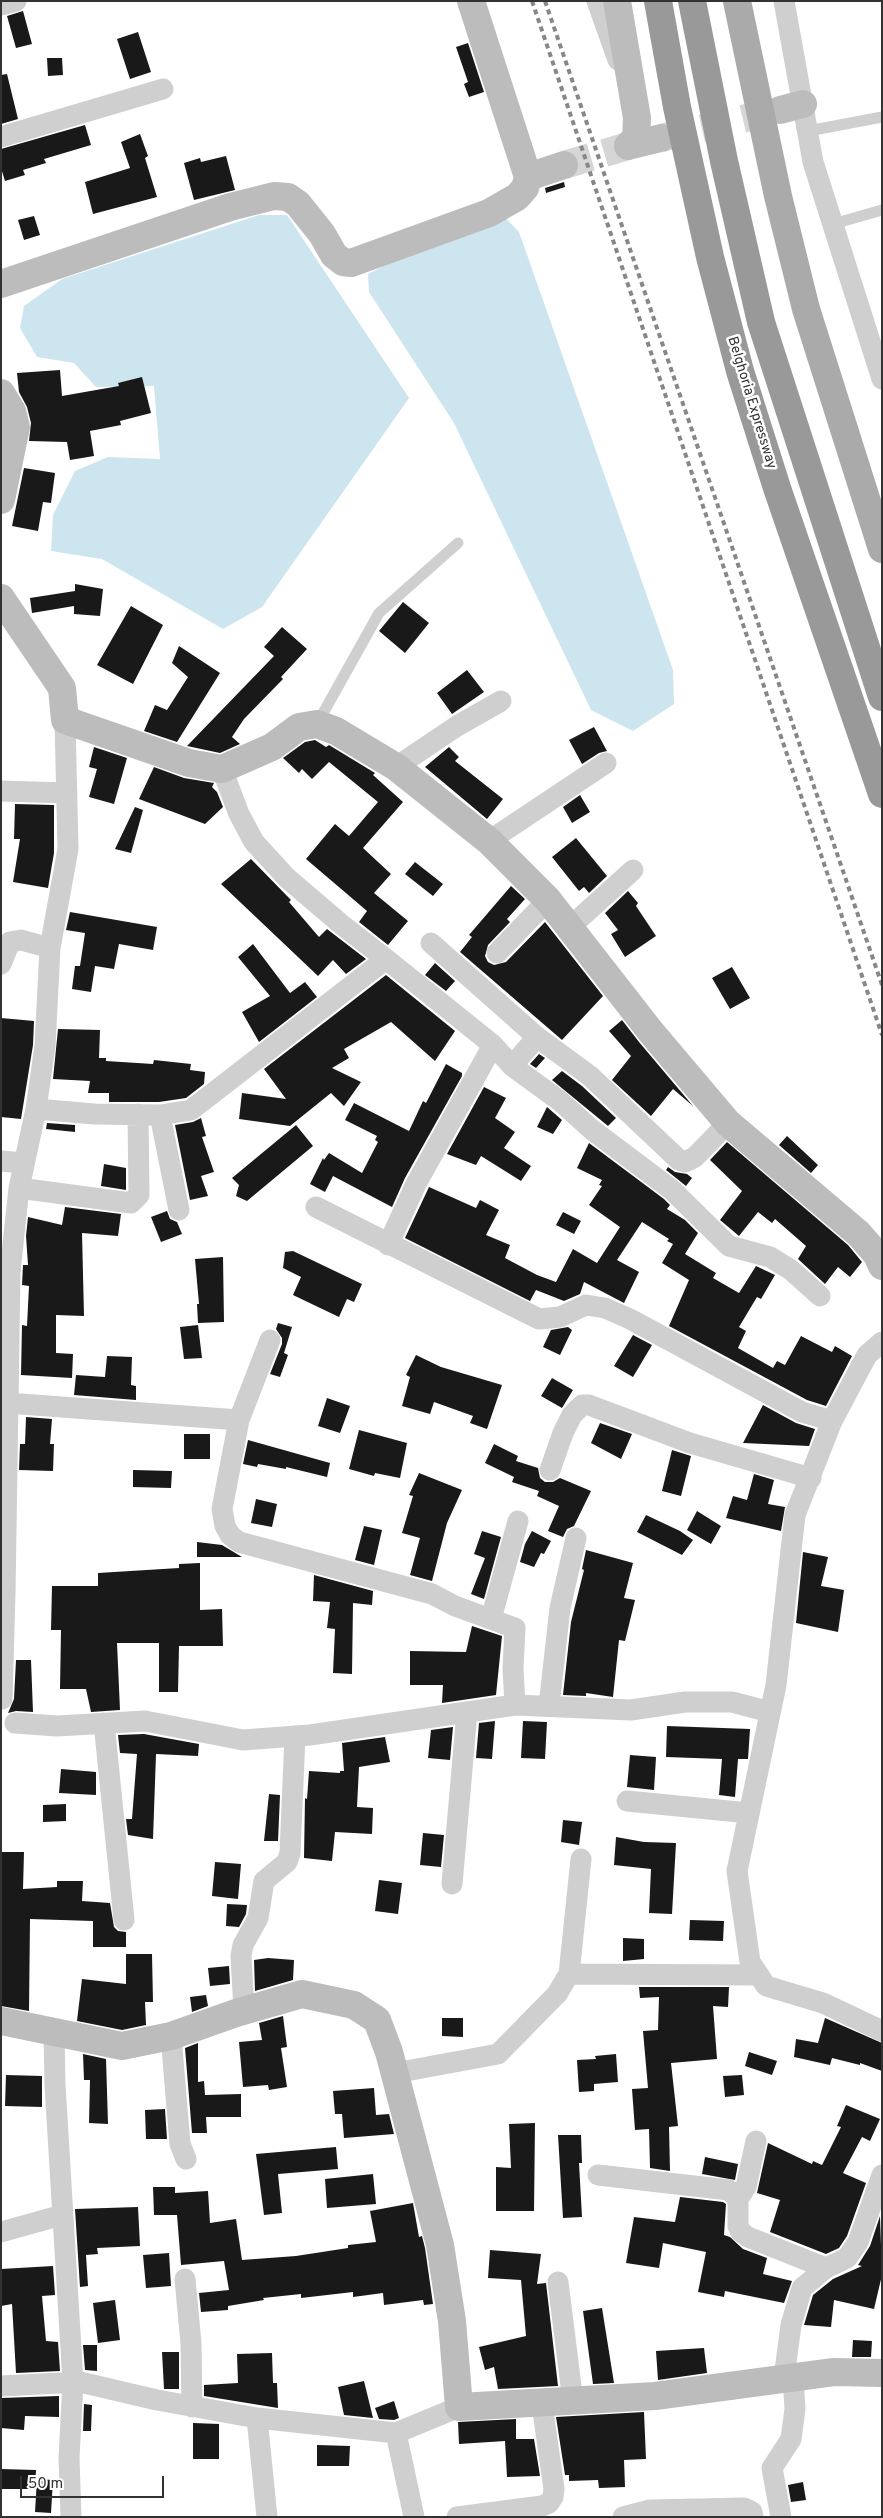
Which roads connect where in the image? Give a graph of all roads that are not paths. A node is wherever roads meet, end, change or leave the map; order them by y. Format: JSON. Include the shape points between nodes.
{"nodes":[{"id":1,"x":16,"y":1,"type":"edge"},
{"id":2,"x":472,"y":1,"type":"edge"},
{"id":3,"x":597,"y":1,"type":"edge"},
{"id":4,"x":618,"y":1,"type":"edge"},
{"id":5,"x":658,"y":1,"type":"edge"},
{"id":6,"x":692,"y":1,"type":"edge"},
{"id":7,"x":737,"y":1,"type":"edge"},
{"id":8,"x":784,"y":1,"type":"edge"},
{"id":9,"x":1,"y":5,"type":"edge"},
{"id":10,"x":164,"y":89,"type":"dead end"},
{"id":11,"x":635,"y":103,"type":"junction"},
{"id":12,"x":882,"y":117,"type":"edge"},
{"id":13,"x":808,"y":131,"type":"junction"},
{"id":14,"x":1,"y":137,"type":"edge"},
{"id":15,"x":661,"y":138,"type":"tunnel mouth"},
{"id":16,"x":564,"y":165,"type":"tunnel mouth"},
{"id":17,"x":528,"y":177,"type":"junction"},
{"id":18,"x":882,"y":210,"type":"edge"},
{"id":19,"x":833,"y":224,"type":"junction"},
{"id":20,"x":1,"y":284,"type":"edge"},
{"id":21,"x":882,"y":379,"type":"edge"},
{"id":22,"x":1,"y":393,"type":"edge"},
{"id":23,"x":1,"y":500,"type":"edge"},
{"id":24,"x":458,"y":543,"type":"dead end"},
{"id":25,"x":882,"y":549,"type":"edge"},
{"id":26,"x":3,"y":603,"type":"edge"},
{"id":27,"x":882,"y":697,"type":"edge"},
{"id":28,"x":501,"y":701,"type":"dead end"},
{"id":29,"x":65,"y":720,"type":"junction"},
{"id":30,"x":317,"y":724,"type":"junction"},
{"id":31,"x":606,"y":763,"type":"dead end"},
{"id":32,"x":396,"y":767,"type":"junction"},
{"id":33,"x":222,"y":768,"type":"junction"},
{"id":34,"x":1,"y":791,"type":"edge"},
{"id":35,"x":66,"y":793,"type":"junction"},
{"id":36,"x":882,"y":794,"type":"edge"},
{"id":37,"x":490,"y":841,"type":"junction"},
{"id":38,"x":633,"y":870,"type":"dead end"},
{"id":39,"x":548,"y":900,"type":"junction"},
{"id":40,"x":570,"y":927,"type":"junction"},
{"id":41,"x":431,"y":943,"type":"dead end"},
{"id":42,"x":50,"y":948,"type":"junction"},
{"id":43,"x":497,"y":953,"type":"dead end"},
{"id":44,"x":386,"y":959,"type":"junction"},
{"id":45,"x":1,"y":964,"type":"edge"},
{"id":46,"x":537,"y":1037,"type":"junction"},
{"id":47,"x":493,"y":1046,"type":"junction"},
{"id":48,"x":512,"y":1066,"type":"junction"},
{"id":49,"x":36,"y":1109,"type":"junction"},
{"id":50,"x":138,"y":1114,"type":"junction"},
{"id":51,"x":160,"y":1115,"type":"junction"},
{"id":52,"x":728,"y":1122,"type":"junction"},
{"id":53,"x":1,"y":1161,"type":"edge"},
{"id":54,"x":24,"y":1163,"type":"junction"},
{"id":55,"x":19,"y":1188,"type":"junction"},
{"id":56,"x":316,"y":1207,"type":"dead end"},
{"id":57,"x":179,"y":1210,"type":"dead end"},
{"id":58,"x":388,"y":1245,"type":"junction"},
{"id":59,"x":882,"y":1266,"type":"edge"},
{"id":60,"x":820,"y":1296,"type":"dead end"},
{"id":61,"x":270,"y":1340,"type":"dead end"},
{"id":62,"x":882,"y":1342,"type":"edge"},
{"id":63,"x":7,"y":1403,"type":"junction"},
{"id":64,"x":238,"y":1420,"type":"junction"},
{"id":65,"x":832,"y":1421,"type":"junction"},
{"id":66,"x":550,"y":1470,"type":"dead end"},
{"id":67,"x":812,"y":1478,"type":"junction"},
{"id":68,"x":518,"y":1522,"type":"dead end"},
{"id":69,"x":576,"y":1538,"type":"dead end"},
{"id":70,"x":3,"y":1594,"type":"edge"},
{"id":71,"x":490,"y":1619,"type":"junction"},
{"id":72,"x":2,"y":1699,"type":"edge"},
{"id":73,"x":515,"y":1705,"type":"junction"},
{"id":74,"x":549,"y":1706,"type":"junction"},
{"id":75,"x":467,"y":1712,"type":"junction"},
{"id":76,"x":770,"y":1712,"type":"junction"},
{"id":77,"x":15,"y":1723,"type":"dead end"},
{"id":78,"x":104,"y":1723,"type":"junction"},
{"id":79,"x":295,"y":1736,"type":"junction"},
{"id":80,"x":627,"y":1801,"type":"dead end"},
{"id":81,"x":750,"y":1813,"type":"junction"},
{"id":82,"x":581,"y":1859,"type":"dead end"},
{"id":83,"x":452,"y":1884,"type":"dead end"},
{"id":84,"x":124,"y":1920,"type":"dead end"},
{"id":85,"x":568,"y":1974,"type":"junction"},
{"id":86,"x":759,"y":1975,"type":"junction"},
{"id":87,"x":244,"y":2011,"type":"junction"},
{"id":88,"x":1,"y":2021,"type":"edge"},
{"id":89,"x":882,"y":2031,"type":"edge"},
{"id":90,"x":54,"y":2032,"type":"junction"},
{"id":91,"x":171,"y":2036,"type":"junction"},
{"id":92,"x":394,"y":2073,"type":"junction"},
{"id":93,"x":756,"y":2141,"type":"dead end"},
{"id":94,"x":186,"y":2159,"type":"dead end"},
{"id":95,"x":598,"y":2175,"type":"dead end"},
{"id":96,"x":882,"y":2175,"type":"edge"},
{"id":97,"x":738,"y":2199,"type":"junction"},
{"id":98,"x":877,"y":2206,"type":"edge"},
{"id":99,"x":62,"y":2215,"type":"junction"},
{"id":100,"x":1,"y":2232,"type":"edge"},
{"id":101,"x":826,"y":2268,"type":"junction"},
{"id":102,"x":184,"y":2279,"type":"dead end"},
{"id":103,"x":558,"y":2282,"type":"dead end"},
{"id":104,"x":882,"y":2373,"type":"edge"},
{"id":105,"x":788,"y":2377,"type":"junction"},
{"id":106,"x":73,"y":2382,"type":"junction"},
{"id":107,"x":1,"y":2386,"type":"edge"},
{"id":108,"x":572,"y":2402,"type":"junction"},
{"id":109,"x":542,"y":2404,"type":"junction"},
{"id":110,"x":192,"y":2407,"type":"junction"},
{"id":111,"x":459,"y":2407,"type":"junction"},
{"id":112,"x":257,"y":2418,"type":"junction"},
{"id":113,"x":396,"y":2433,"type":"junction"},
{"id":114,"x":71,"y":2517,"type":"edge"},
{"id":115,"x":267,"y":2517,"type":"edge"},
{"id":116,"x":414,"y":2517,"type":"edge"},
{"id":117,"x":457,"y":2517,"type":"edge"},
{"id":118,"x":622,"y":2517,"type":"edge"},
{"id":119,"x":753,"y":2517,"type":"edge"},
{"id":120,"x":781,"y":2517,"type":"edge"}],
"edges":[{"from":1,"to":9,"type":"street"},
{"from":2,"to":17,"type":"street"},
{"from":3,"to":11,"type":"street"},
{"from":4,"to":11,"type":"street"},
{"from":5,"to":36,"type":"highway","name":"Belghoria Expressway","via":[[710,257],[740,370]]},
{"from":6,"to":27,"type":"highway","via":[[761,322]]},
{"from":7,"to":25,"type":"main road","via":[[776,187],[806,309]]},
{"from":8,"to":13,"type":"street","via":[[792,107]]},
{"from":10,"to":14,"type":"street"},
{"from":11,"to":15,"type":"street","via":[[638,131],[628,146]]},
{"from":12,"to":13,"type":"lane"},
{"from":13,"to":19,"type":"street","via":[[813,162]]},
{"from":16,"to":17,"type":"street"},
{"from":17,"to":20,"type":"street","via":[[525,188],[517,197],[489,213],[351,263],[343,262],[334,255],[298,204],[288,197],[274,196],[230,206]]},
{"from":18,"to":19,"type":"lane"},
{"from":19,"to":21,"type":"street"},
{"from":22,"to":23,"type":"street","via":[[12,411],[16,427]]},
{"from":24,"to":30,"type":"lane","via":[[378,613]]},
{"from":26,"to":29,"type":"street","via":[[62,688]]},
{"from":28,"to":32,"type":"street"},
{"from":29,"to":33,"type":"street","via":[[189,763]]},
{"from":29,"to":35,"type":"street"},
{"from":30,"to":32,"type":"street"},
{"from":30,"to":33,"type":"street","via":[[299,727],[272,747]]},
{"from":31,"to":37,"type":"street"},
{"from":32,"to":37,"type":"street"},
{"from":33,"to":44,"type":"street","via":[[239,814],[254,842],[287,878]]},
{"from":34,"to":35,"type":"street"},
{"from":35,"to":42,"type":"street","via":[[68,849]]},
{"from":37,"to":39,"type":"street"},
{"from":38,"to":40,"type":"street"},
{"from":39,"to":40,"type":"street"},
{"from":39,"to":43,"type":"street"},
{"from":40,"to":52,"type":"street","via":[[651,1032]]},
{"from":41,"to":46,"type":"street"},
{"from":42,"to":45,"type":"street","via":[[21,940],[10,942]]},
{"from":42,"to":49,"type":"street","via":[[44,1046]]},
{"from":44,"to":47,"type":"street"},
{"from":44,"to":51,"type":"street","via":[[198,1106]]},
{"from":46,"to":48,"type":"street"},
{"from":46,"to":52,"type":"street","via":[[590,1076],[679,1160],[685,1162],[695,1157]]},
{"from":47,"to":48,"type":"street"},
{"from":47,"to":58,"type":"street","via":[[416,1184]]},
{"from":48,"to":60,"type":"street","via":[[646,1168],[729,1246],[770,1257],[791,1270]]},
{"from":49,"to":50,"type":"street"},
{"from":49,"to":54,"type":"street"},
{"from":50,"to":51,"type":"street"},
{"from":50,"to":55,"type":"street","via":[[139,1195],[131,1203]]},
{"from":51,"to":57,"type":"street"},
{"from":52,"to":59,"type":"street","via":[[858,1234],[877,1255]]},
{"from":53,"to":54,"type":"street"},
{"from":54,"to":55,"type":"street"},
{"from":55,"to":63,"type":"street","via":[[10,1272]]},
{"from":56,"to":58,"type":"street"},
{"from":58,"to":65,"type":"street","via":[[539,1319],[560,1317],[586,1305],[605,1308],[802,1412]]},
{"from":61,"to":64,"type":"street"},
{"from":62,"to":65,"type":"street","via":[[867,1355]]},
{"from":63,"to":64,"type":"street"},
{"from":63,"to":70,"type":"street"},
{"from":64,"to":71,"type":"street","via":[[222,1509],[230,1535],[239,1542],[432,1594]]},
{"from":65,"to":67,"type":"street"},
{"from":66,"to":67,"type":"street","via":[[572,1415],[582,1405],[589,1405],[690,1443]]},
{"from":67,"to":76,"type":"street","via":[[795,1515],[776,1685]]},
{"from":68,"to":71,"type":"street"},
{"from":69,"to":74,"type":"street","via":[[560,1608]]},
{"from":70,"to":72,"type":"street"},
{"from":71,"to":73,"type":"street","via":[[515,1628]]},
{"from":73,"to":74,"type":"street"},
{"from":73,"to":75,"type":"street"},
{"from":74,"to":76,"type":"street","via":[[631,1710],[685,1702],[732,1702]]},
{"from":75,"to":79,"type":"street"},
{"from":75,"to":83,"type":"street"},
{"from":76,"to":81,"type":"street"},
{"from":77,"to":78,"type":"street","via":[[57,1726]]},
{"from":78,"to":79,"type":"street","via":[[145,1721],[243,1740]]},
{"from":78,"to":84,"type":"street"},
{"from":79,"to":87,"type":"street","via":[[290,1853],[287,1862],[264,1881],[258,1918],[243,1945]]},
{"from":80,"to":81,"type":"street"},
{"from":81,"to":86,"type":"street","via":[[737,1871],[750,1962]]},
{"from":82,"to":85,"type":"street"},
{"from":85,"to":86,"type":"street"},
{"from":85,"to":92,"type":"street","via":[[557,1994],[498,2054]]},
{"from":86,"to":89,"type":"street","via":[[766,1986],[823,2003]]},
{"from":87,"to":91,"type":"street"},
{"from":87,"to":92,"type":"street","via":[[302,1994],[354,2005],[377,2020]]},
{"from":88,"to":90,"type":"street"},
{"from":90,"to":91,"type":"street","via":[[122,2046]]},
{"from":90,"to":99,"type":"street"},
{"from":91,"to":94,"type":"street","via":[[180,2144]]},
{"from":92,"to":111,"type":"street","via":[[440,2245],[452,2321]]},
{"from":93,"to":97,"type":"street","via":[[746,2187]]},
{"from":95,"to":97,"type":"street","via":[[723,2188]]},
{"from":96,"to":98,"type":"street"},
{"from":97,"to":101,"type":"street","via":[[738,2226],[748,2237]]},
{"from":98,"to":101,"type":"street","via":[[847,2258]]},
{"from":99,"to":100,"type":"street"},
{"from":99,"to":106,"type":"street"},
{"from":101,"to":105,"type":"street","via":[[802,2288],[791,2325]]},
{"from":102,"to":110,"type":"street","via":[[191,2343]]},
{"from":103,"to":108,"type":"street"},
{"from":104,"to":105,"type":"street","via":[[834,2372]]},
{"from":105,"to":108,"type":"street","via":[[655,2396]]},
{"from":105,"to":120,"type":"street","via":[[795,2409],[791,2439],[772,2468]]},
{"from":106,"to":107,"type":"street"},
{"from":106,"to":110,"type":"street"},
{"from":106,"to":114,"type":"street","via":[[69,2458]]},
{"from":108,"to":109,"type":"street"},
{"from":109,"to":111,"type":"street"},
{"from":109,"to":117,"type":"street","via":[[554,2489],[549,2503]]},
{"from":110,"to":112,"type":"street"},
{"from":111,"to":113,"type":"street"},
{"from":112,"to":113,"type":"street"},
{"from":112,"to":115,"type":"street"},
{"from":113,"to":116,"type":"street"},
{"from":118,"to":119,"type":"street","via":[[650,2510],[744,2508],[752,2512]]}]}
